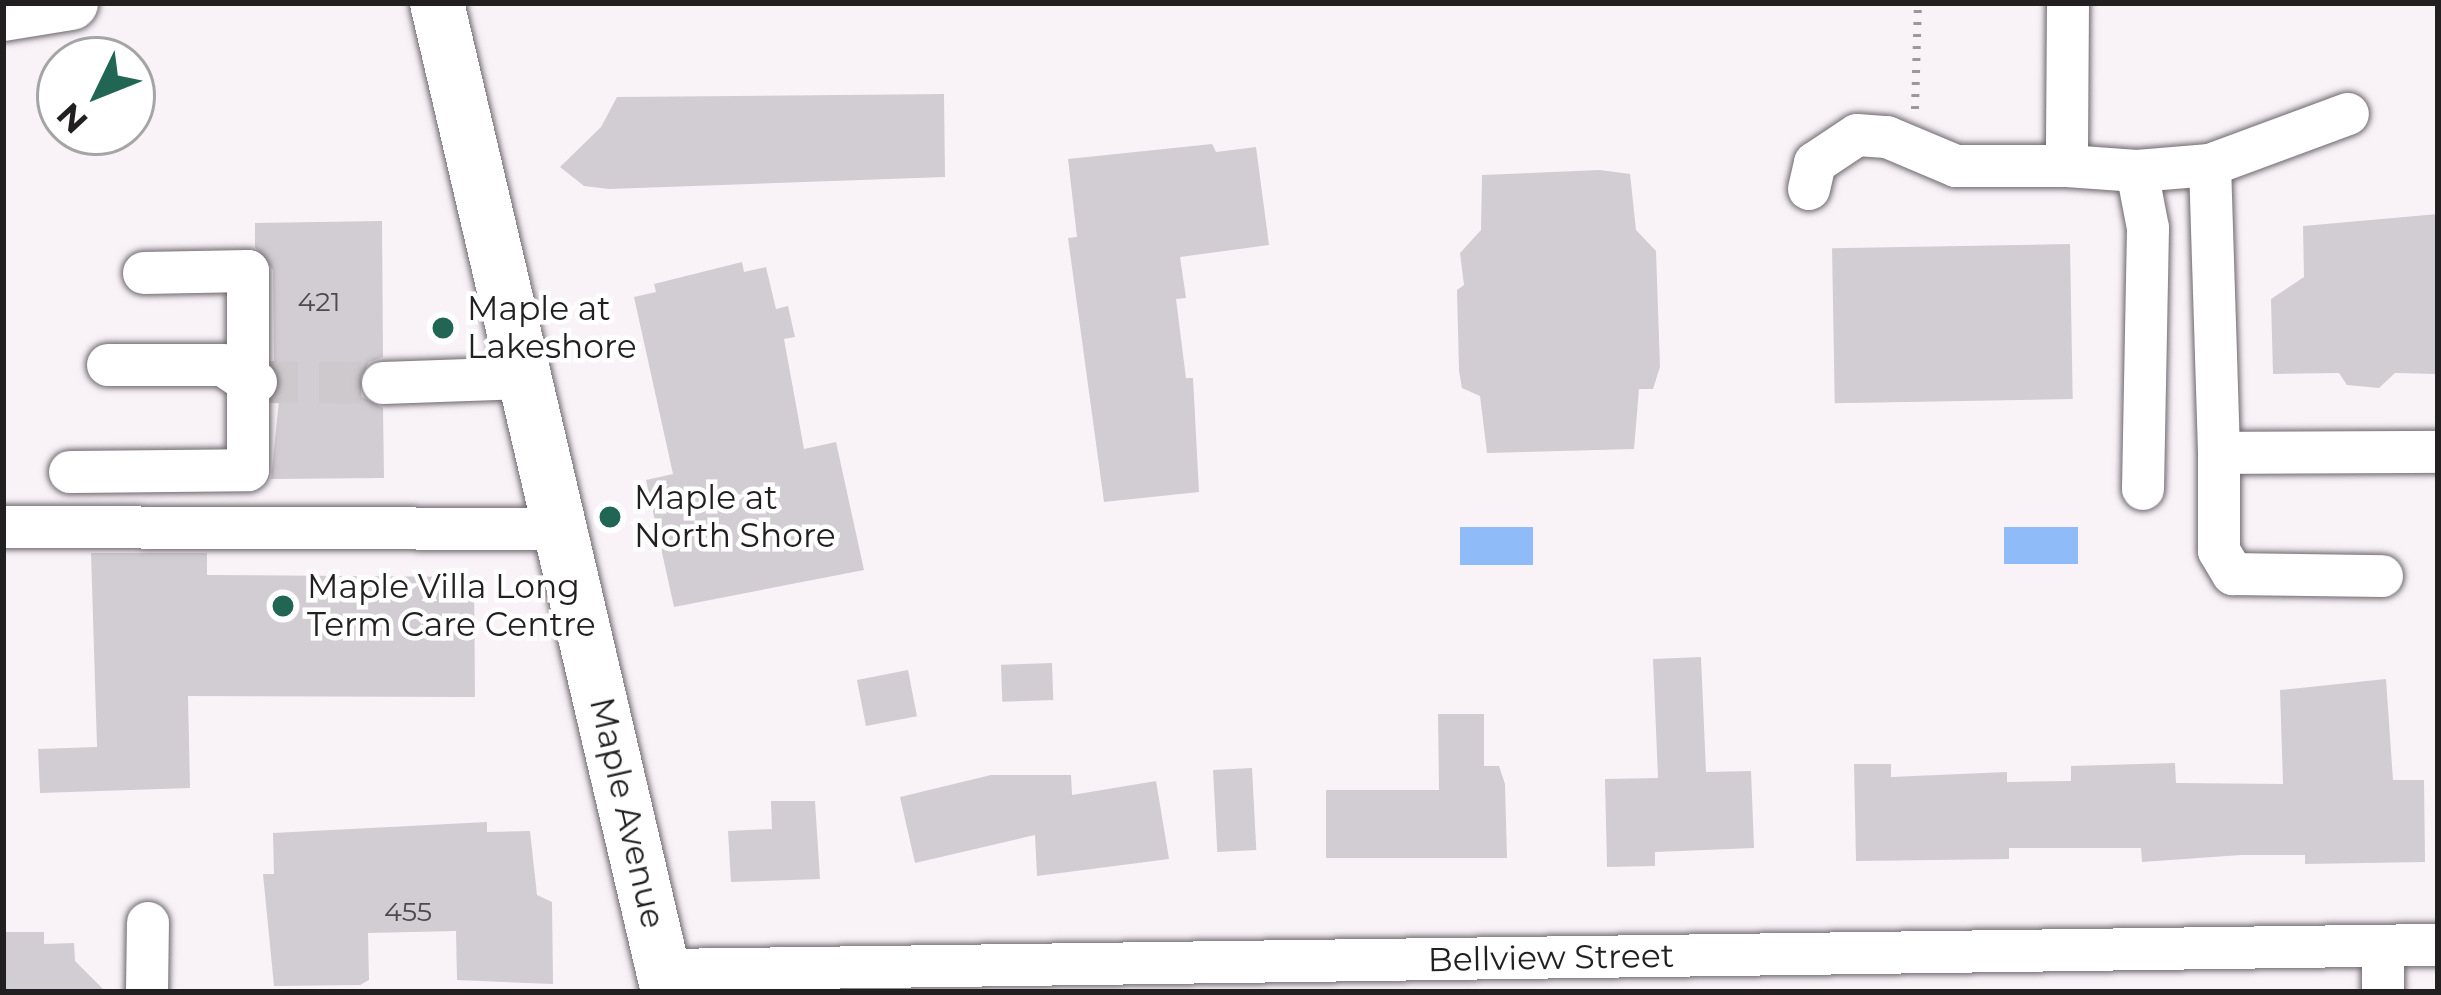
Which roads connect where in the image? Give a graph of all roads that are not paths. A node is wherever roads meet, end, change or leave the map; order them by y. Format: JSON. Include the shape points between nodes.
{"nodes":[{"id":1,"x":71,"y":3,"type":"edge"},
{"id":2,"x":437,"y":3,"type":"edge"},
{"id":3,"x":2068,"y":3,"type":"edge"},
{"id":4,"x":3,"y":14,"type":"edge"},
{"id":5,"x":2348,"y":114,"type":"dead end"},
{"id":6,"x":2210,"y":165,"type":"junction"},
{"id":7,"x":2067,"y":166,"type":"junction"},
{"id":8,"x":2137,"y":172,"type":"junction"},
{"id":9,"x":1808,"y":189,"type":"dead end"},
{"id":10,"x":143,"y":273,"type":"dead end"},
{"id":11,"x":108,"y":365,"type":"dead end"},
{"id":12,"x":525,"y":378,"type":"junction"},
{"id":13,"x":252,"y":382,"type":"junction"},
{"id":14,"x":383,"y":382,"type":"tunnel mouth"},
{"id":15,"x":2438,"y":452,"type":"edge"},
{"id":16,"x":2219,"y":453,"type":"junction"},
{"id":17,"x":70,"y":472,"type":"dead end"},
{"id":18,"x":2143,"y":489,"type":"dead end"},
{"id":19,"x":3,"y":527,"type":"edge"},
{"id":20,"x":560,"y":529,"type":"junction"},
{"id":21,"x":2382,"y":576,"type":"dead end"},
{"id":22,"x":148,"y":922,"type":"dead end"},
{"id":23,"x":2438,"y":945,"type":"edge"},
{"id":24,"x":2383,"y":947,"type":"junction"},
{"id":25,"x":666,"y":981,"type":"edge"},
{"id":26,"x":148,"y":992,"type":"edge"},
{"id":27,"x":2383,"y":992,"type":"edge"}],
"edges":[{"from":1,"to":4,"type":"main road"},
{"from":2,"to":12,"type":"main road","name":"Maple Avenue"},
{"from":3,"to":7,"type":"street"},
{"from":5,"to":6,"type":"street"},
{"from":6,"to":8,"type":"street"},
{"from":6,"to":16,"type":"street"},
{"from":7,"to":8,"type":"street"},
{"from":7,"to":9,"type":"street","via":[[1956,166],[1914,146],[1846,138],[1815,163]]},
{"from":8,"to":18,"type":"street","via":[[2148,228]]},
{"from":10,"to":13,"type":"street","via":[[248,272]]},
{"from":11,"to":13,"type":"street","via":[[223,365]]},
{"from":12,"to":14,"type":"street"},
{"from":12,"to":20,"type":"main road","name":"Maple Avenue"},
{"from":13,"to":17,"type":"street","via":[[248,470]]},
{"from":15,"to":16,"type":"street"},
{"from":16,"to":21,"type":"street","via":[[2219,551],[2233,574]]},
{"from":19,"to":20,"type":"street"},
{"from":20,"to":25,"type":"main road","name":"Maple Avenue"},
{"from":22,"to":26,"type":"street"},
{"from":23,"to":24,"type":"street","name":"Bellview Street"},
{"from":24,"to":25,"type":"street","name":"Bellview Street"},
{"from":24,"to":27,"type":"street"}]}
